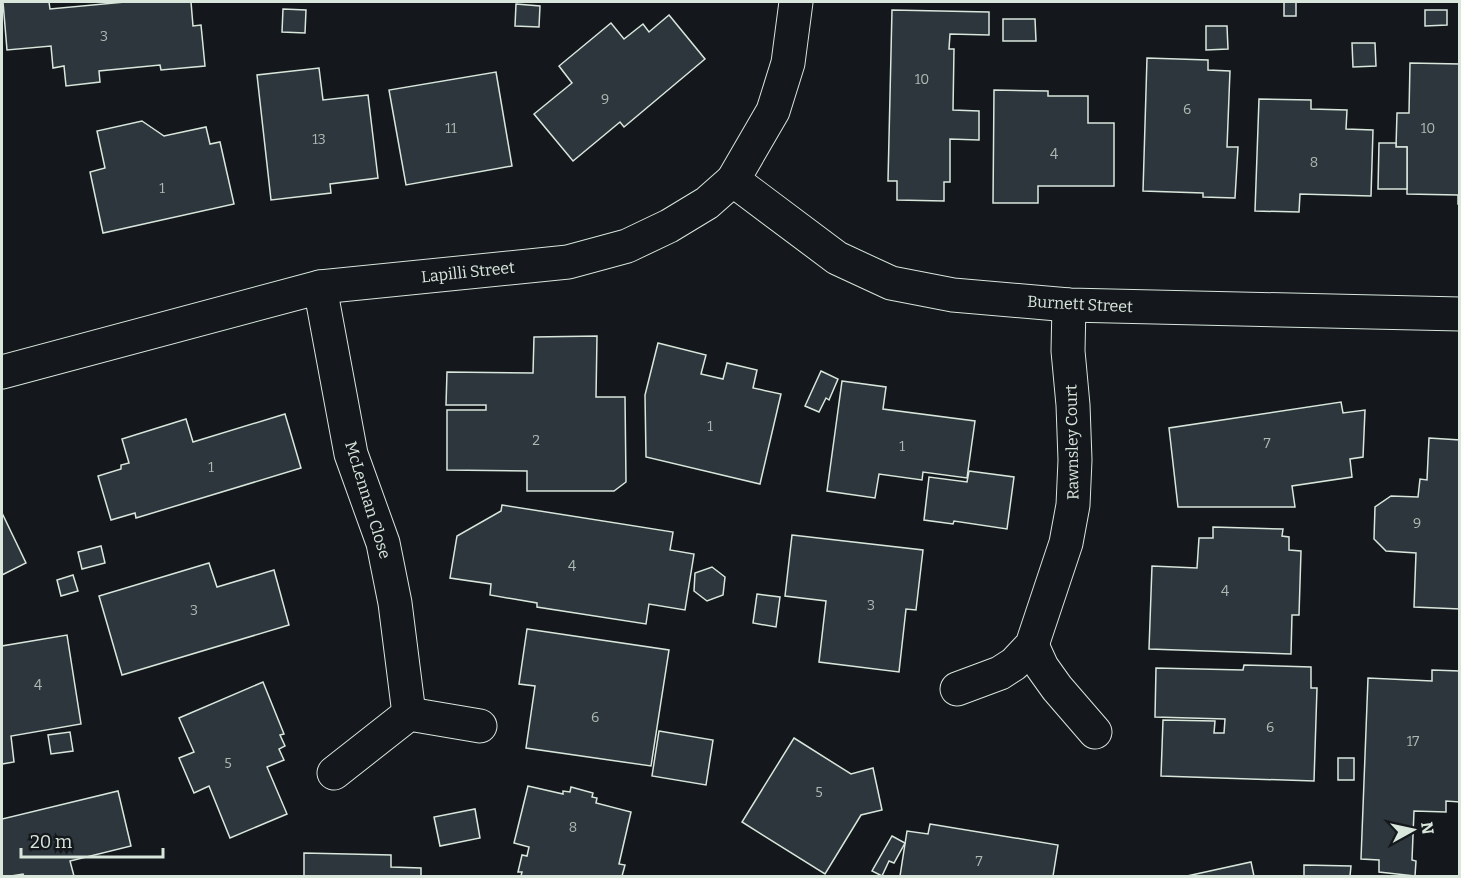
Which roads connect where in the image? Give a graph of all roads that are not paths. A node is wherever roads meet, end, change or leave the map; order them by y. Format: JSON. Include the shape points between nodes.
{"nodes":[{"id":1,"x":796,"y":2,"type":"edge"},
{"id":2,"x":733,"y":180,"type":"junction"},
{"id":3,"x":320,"y":287,"type":"junction"},
{"id":4,"x":1069,"y":305,"type":"junction"},
{"id":5,"x":1460,"y":314,"type":"edge"},
{"id":6,"x":2,"y":372,"type":"edge"},
{"id":7,"x":1032,"y":645,"type":"junction"},
{"id":8,"x":957,"y":689,"type":"dead end"},
{"id":9,"x":409,"y":714,"type":"junction"},
{"id":10,"x":480,"y":726,"type":"dead end"},
{"id":11,"x":1095,"y":732,"type":"dead end"},
{"id":12,"x":334,"y":773,"type":"dead end"}],
"edges":[{"from":1,"to":2,"type":"street","name":"Lapilli Street","via":[[788,63],[773,111]]},
{"from":2,"to":3,"type":"street","name":"Lapilli Street","via":[[707,203],[669,226],[627,246],[568,262]]},
{"from":2,"to":4,"type":"street","name":"Burnett Street","via":[[837,258],[891,283],[953,295]]},
{"from":3,"to":6,"type":"street","name":"Lapilli Street"},
{"from":3,"to":9,"type":"street","name":"McLennan Close","via":[[351,454],[383,543]]},
{"from":4,"to":5,"type":"street","name":"Burnett Street"},
{"from":4,"to":7,"type":"street","name":"Rawnsley Court","via":[[1073,505],[1066,543]]},
{"from":7,"to":8,"type":"street","via":[[1000,673]]},
{"from":7,"to":11,"type":"street","via":[[1057,688]]},
{"from":9,"to":10,"type":"street"},
{"from":9,"to":12,"type":"street"}]}
